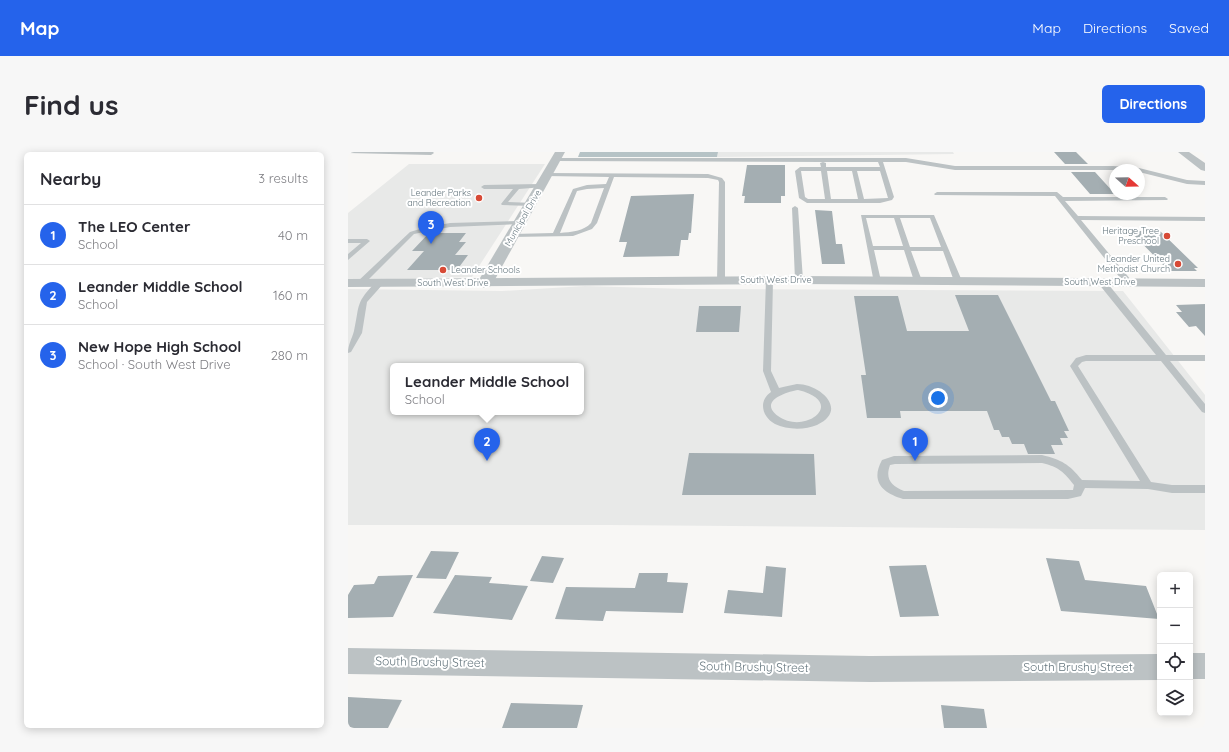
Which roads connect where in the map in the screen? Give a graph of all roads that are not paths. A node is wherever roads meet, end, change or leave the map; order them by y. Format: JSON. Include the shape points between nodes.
{"nodes":[{"id":1,"x":348,"y":152,"type":"edge"},
{"id":2,"x":735,"y":152,"type":"edge"},
{"id":3,"x":1183,"y":152,"type":"edge"},
{"id":4,"x":430,"y":154,"type":"edge"},
{"id":5,"x":558,"y":156,"type":"edge"},
{"id":6,"x":822,"y":159,"type":"junction"},
{"id":7,"x":735,"y":160,"type":"junction"},
{"id":8,"x":880,"y":160,"type":"junction"},
{"id":9,"x":1109,"y":168,"type":"edge"},
{"id":10,"x":1205,"y":168,"type":"edge"},
{"id":11,"x":824,"y":169,"type":"junction"},
{"id":12,"x":854,"y":169,"type":"junction"},
{"id":13,"x":883,"y":169,"type":"junction"},
{"id":14,"x":1145,"y":172,"type":"edge"},
{"id":15,"x":612,"y":175,"type":"junction"},
{"id":16,"x":545,"y":181,"type":"junction"},
{"id":17,"x":1205,"y":183,"type":"edge"},
{"id":18,"x":608,"y":186,"type":"junction"},
{"id":19,"x":484,"y":187,"type":"dead end"},
{"id":20,"x":517,"y":187,"type":"junction"},
{"id":21,"x":937,"y":194,"type":"dead end"},
{"id":22,"x":1061,"y":199,"type":"junction"},
{"id":23,"x":1165,"y":199,"type":"dead end"},
{"id":24,"x":828,"y":201,"type":"junction"},
{"id":25,"x":861,"y":201,"type":"junction"},
{"id":26,"x":532,"y":204,"type":"junction"},
{"id":27,"x":795,"y":208,"type":"dead end"},
{"id":28,"x":896,"y":216,"type":"junction"},
{"id":29,"x":1076,"y":218,"type":"junction"},
{"id":30,"x":1205,"y":220,"type":"edge"},
{"id":31,"x":521,"y":223,"type":"junction"},
{"id":32,"x":556,"y":234,"type":"junction"},
{"id":33,"x":513,"y":236,"type":"junction"},
{"id":34,"x":348,"y":241,"type":"edge"},
{"id":35,"x":870,"y":248,"type":"junction"},
{"id":36,"x":908,"y":249,"type":"junction"},
{"id":37,"x":945,"y":249,"type":"junction"},
{"id":38,"x":348,"y":258,"type":"edge"},
{"id":39,"x":799,"y":280,"type":"junction"},
{"id":40,"x":877,"y":280,"type":"junction"},
{"id":41,"x":721,"y":281,"type":"junction"},
{"id":42,"x":769,"y":281,"type":"junction"},
{"id":43,"x":918,"y":281,"type":"junction"},
{"id":44,"x":958,"y":281,"type":"junction"},
{"id":45,"x":1101,"y":281,"type":"junction"},
{"id":46,"x":380,"y":282,"type":"junction"},
{"id":47,"x":1128,"y":282,"type":"junction"},
{"id":48,"x":354,"y":283,"type":"edge"},
{"id":49,"x":485,"y":283,"type":"junction"},
{"id":50,"x":1205,"y":283,"type":"edge"},
{"id":51,"x":348,"y":350,"type":"edge"},
{"id":52,"x":1161,"y":357,"type":"junction"},
{"id":53,"x":1205,"y":358,"type":"edge"},
{"id":54,"x":776,"y":392,"type":"junction"},
{"id":55,"x":1205,"y":410,"type":"edge"},
{"id":56,"x":1079,"y":484,"type":"junction"},
{"id":57,"x":1148,"y":485,"type":"junction"},
{"id":58,"x":1205,"y":489,"type":"edge"},
{"id":59,"x":348,"y":661,"type":"edge"},
{"id":60,"x":1193,"y":666,"type":"edge"},
{"id":61,"x":1205,"y":666,"type":"edge"},
{"id":62,"x":1157,"y":667,"type":"edge"}],
"edges":[{"from":1,"to":4,"type":"lane"},
{"from":2,"to":7,"type":"lane"},
{"from":3,"to":10,"type":"street"},
{"from":5,"to":7,"type":"lane"},
{"from":5,"to":16,"type":"street","name":"Municipal Drive"},
{"from":6,"to":7,"type":"lane"},
{"from":6,"to":8,"type":"lane"},
{"from":6,"to":11,"type":"lane"},
{"from":8,"to":9,"type":"lane","via":[[906,160],[955,168]]},
{"from":8,"to":13,"type":"lane"},
{"from":11,"to":12,"type":"lane"},
{"from":11,"to":24,"type":"lane"},
{"from":11,"to":24,"type":"lane","via":[[798,171],[802,198],[807,201]]},
{"from":12,"to":13,"type":"lane"},
{"from":12,"to":25,"type":"lane"},
{"from":13,"to":25,"type":"lane","via":[[890,199]]},
{"from":14,"to":17,"type":"lane","via":[[1187,182]]},
{"from":15,"to":16,"type":"lane"},
{"from":15,"to":18,"type":"lane"},
{"from":15,"to":41,"type":"lane","via":[[698,175],[720,179]]},
{"from":16,"to":20,"type":"lane"},
{"from":16,"to":26,"type":"street","name":"Municipal Drive"},
{"from":18,"to":32,"type":"lane","via":[[590,228],[573,234]]},
{"from":18,"to":32,"type":"lane","via":[[575,190]]},
{"from":19,"to":20,"type":"lane"},
{"from":20,"to":26,"type":"lane","via":[[504,204]]},
{"from":21,"to":22,"type":"lane","via":[[1056,194]]},
{"from":22,"to":23,"type":"lane"},
{"from":22,"to":29,"type":"lane"},
{"from":24,"to":25,"type":"lane"},
{"from":26,"to":31,"type":"street","name":"Municipal Drive"},
{"from":27,"to":39,"type":"lane"},
{"from":28,"to":35,"type":"lane","via":[[863,216]]},
{"from":28,"to":36,"type":"lane"},
{"from":28,"to":37,"type":"lane","via":[[932,216]]},
{"from":29,"to":30,"type":"lane"},
{"from":29,"to":47,"type":"lane"},
{"from":31,"to":33,"type":"street","name":"Municipal Drive"},
{"from":31,"to":48,"type":"lane","via":[[491,223],[419,230],[412,233]]},
{"from":32,"to":33,"type":"lane"},
{"from":33,"to":49,"type":"street","name":"Municipal Drive"},
{"from":34,"to":38,"type":"lane","via":[[367,240]]},
{"from":35,"to":36,"type":"lane"},
{"from":35,"to":40,"type":"lane"},
{"from":36,"to":37,"type":"lane"},
{"from":36,"to":43,"type":"lane"},
{"from":37,"to":44,"type":"lane"},
{"from":39,"to":40,"type":"street","name":"South West Drive"},
{"from":39,"to":42,"type":"street","name":"South West Drive"},
{"from":40,"to":43,"type":"street","name":"South West Drive"},
{"from":41,"to":42,"type":"street","name":"South West Drive"},
{"from":41,"to":49,"type":"street","name":"South West Drive"},
{"from":42,"to":54,"type":"lane","via":[[767,371]]},
{"from":43,"to":44,"type":"street","name":"South West Drive"},
{"from":44,"to":45,"type":"street","name":"South West Drive"},
{"from":45,"to":47,"type":"street","name":"South West Drive"},
{"from":45,"to":52,"type":"lane"},
{"from":46,"to":48,"type":"street","name":"South West Drive"},
{"from":46,"to":49,"type":"street","name":"South West Drive"},
{"from":46,"to":51,"type":"lane","via":[[364,300],[357,338]]},
{"from":47,"to":50,"type":"street","name":"South West Drive"},
{"from":52,"to":53,"type":"lane"},
{"from":52,"to":55,"type":"lane"},
{"from":52,"to":57,"type":"lane","via":[[1086,358],[1079,360],[1074,366]]},
{"from":54,"to":54,"type":"lane","via":[[769,398],[767,412],[783,424],[807,425],[818,421],[824,415],[827,407],[825,400],[809,389],[786,388]]},
{"from":56,"to":56,"type":"lane","via":[[1068,470],[1058,463],[1042,459],[894,460],[886,463],[882,471],[883,482],[891,490],[903,495],[1068,496],[1077,493]]},
{"from":56,"to":57,"type":"lane"},
{"from":57,"to":58,"type":"lane","via":[[1172,489]]},
{"from":59,"to":62,"type":"street","name":"South Brushy Street","via":[[870,669]]},
{"from":60,"to":61,"type":"street"}]}
